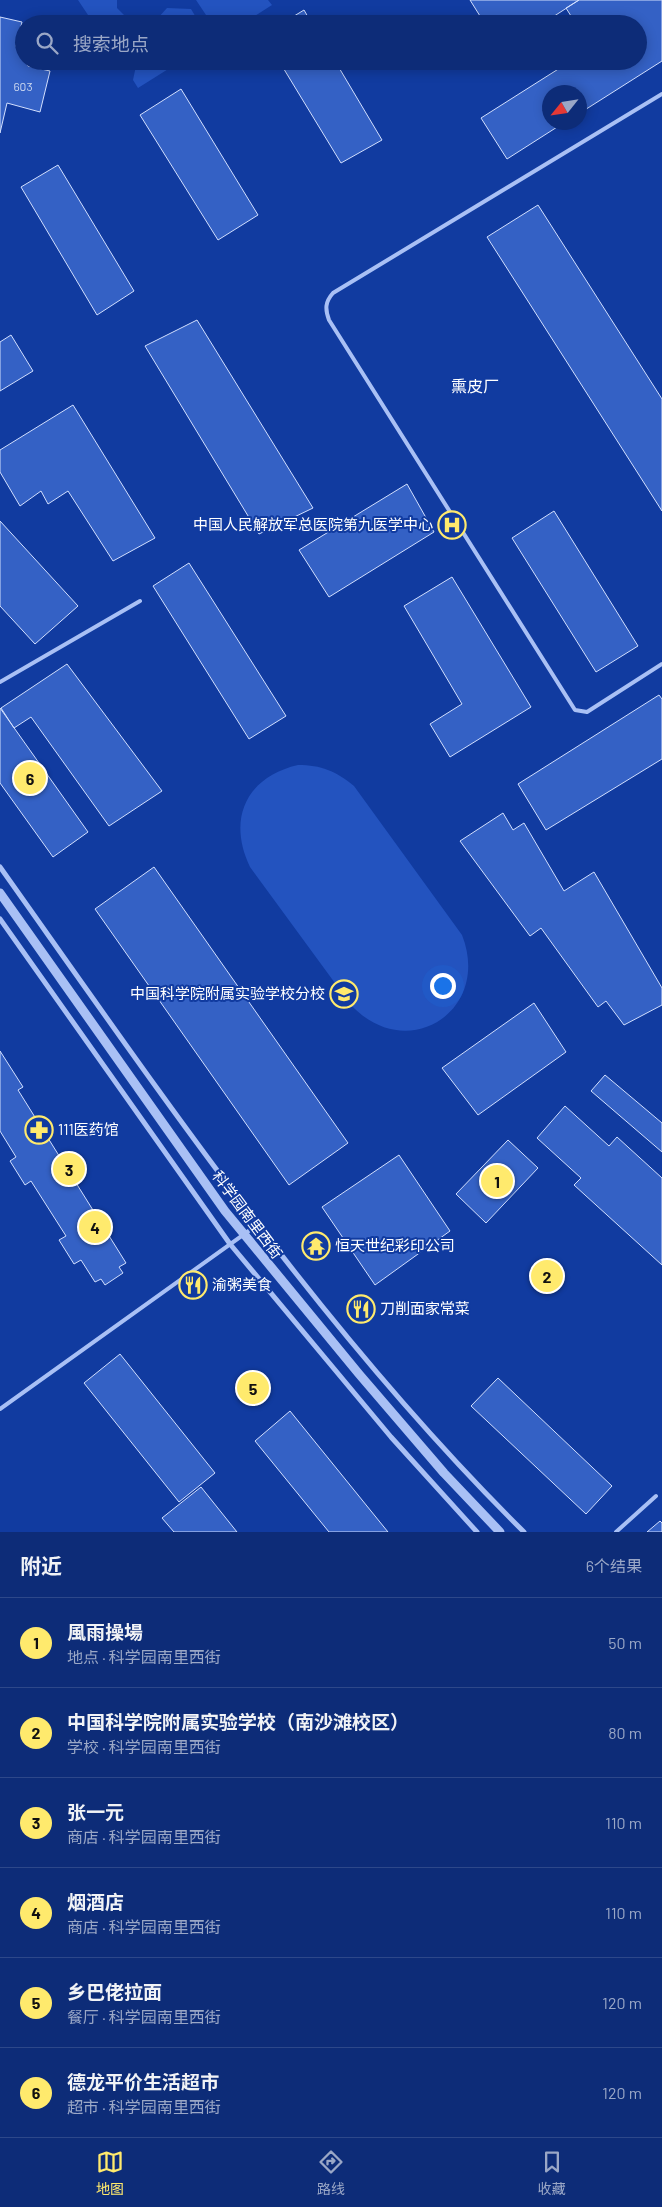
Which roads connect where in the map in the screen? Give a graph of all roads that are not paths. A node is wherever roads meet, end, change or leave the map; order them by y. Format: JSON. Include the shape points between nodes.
{"nodes":[{"id":1,"x":662,"y":94,"type":"edge"},
{"id":2,"x":140,"y":601,"type":"dead end"},
{"id":3,"x":662,"y":664,"type":"edge"},
{"id":4,"x":0,"y":682,"type":"edge"},
{"id":5,"x":0,"y":867,"type":"edge"},
{"id":6,"x":0,"y":893,"type":"edge"},
{"id":7,"x":0,"y":919,"type":"edge"},
{"id":8,"x":257,"y":1225,"type":"junction"},
{"id":9,"x":243,"y":1235,"type":"junction"},
{"id":10,"x":230,"y":1244,"type":"junction"},
{"id":11,"x":0,"y":1409,"type":"edge"},
{"id":12,"x":656,"y":1496,"type":"dead end"},
{"id":13,"x":477,"y":1532,"type":"edge"},
{"id":14,"x":500,"y":1532,"type":"edge"},
{"id":15,"x":524,"y":1532,"type":"edge"},
{"id":16,"x":616,"y":1532,"type":"edge"}],
"edges":[{"from":1,"to":3,"type":"lane","via":[[333,293],[326,300],[325,311],[575,710],[587,712]]},
{"from":2,"to":4,"type":"lane"},
{"from":5,"to":8,"type":"street"},
{"from":6,"to":9,"type":"street","name":"科学园南里西街"},
{"from":7,"to":10,"type":"street"},
{"from":8,"to":9,"type":"lane"},
{"from":8,"to":15,"type":"street","via":[[416,1420]]},
{"from":9,"to":10,"type":"lane"},
{"from":9,"to":14,"type":"street","name":"科学园南里西街","via":[[414,1438]]},
{"from":10,"to":11,"type":"lane"},
{"from":10,"to":13,"type":"street","via":[[391,1436]]},
{"from":12,"to":16,"type":"lane"}]}
